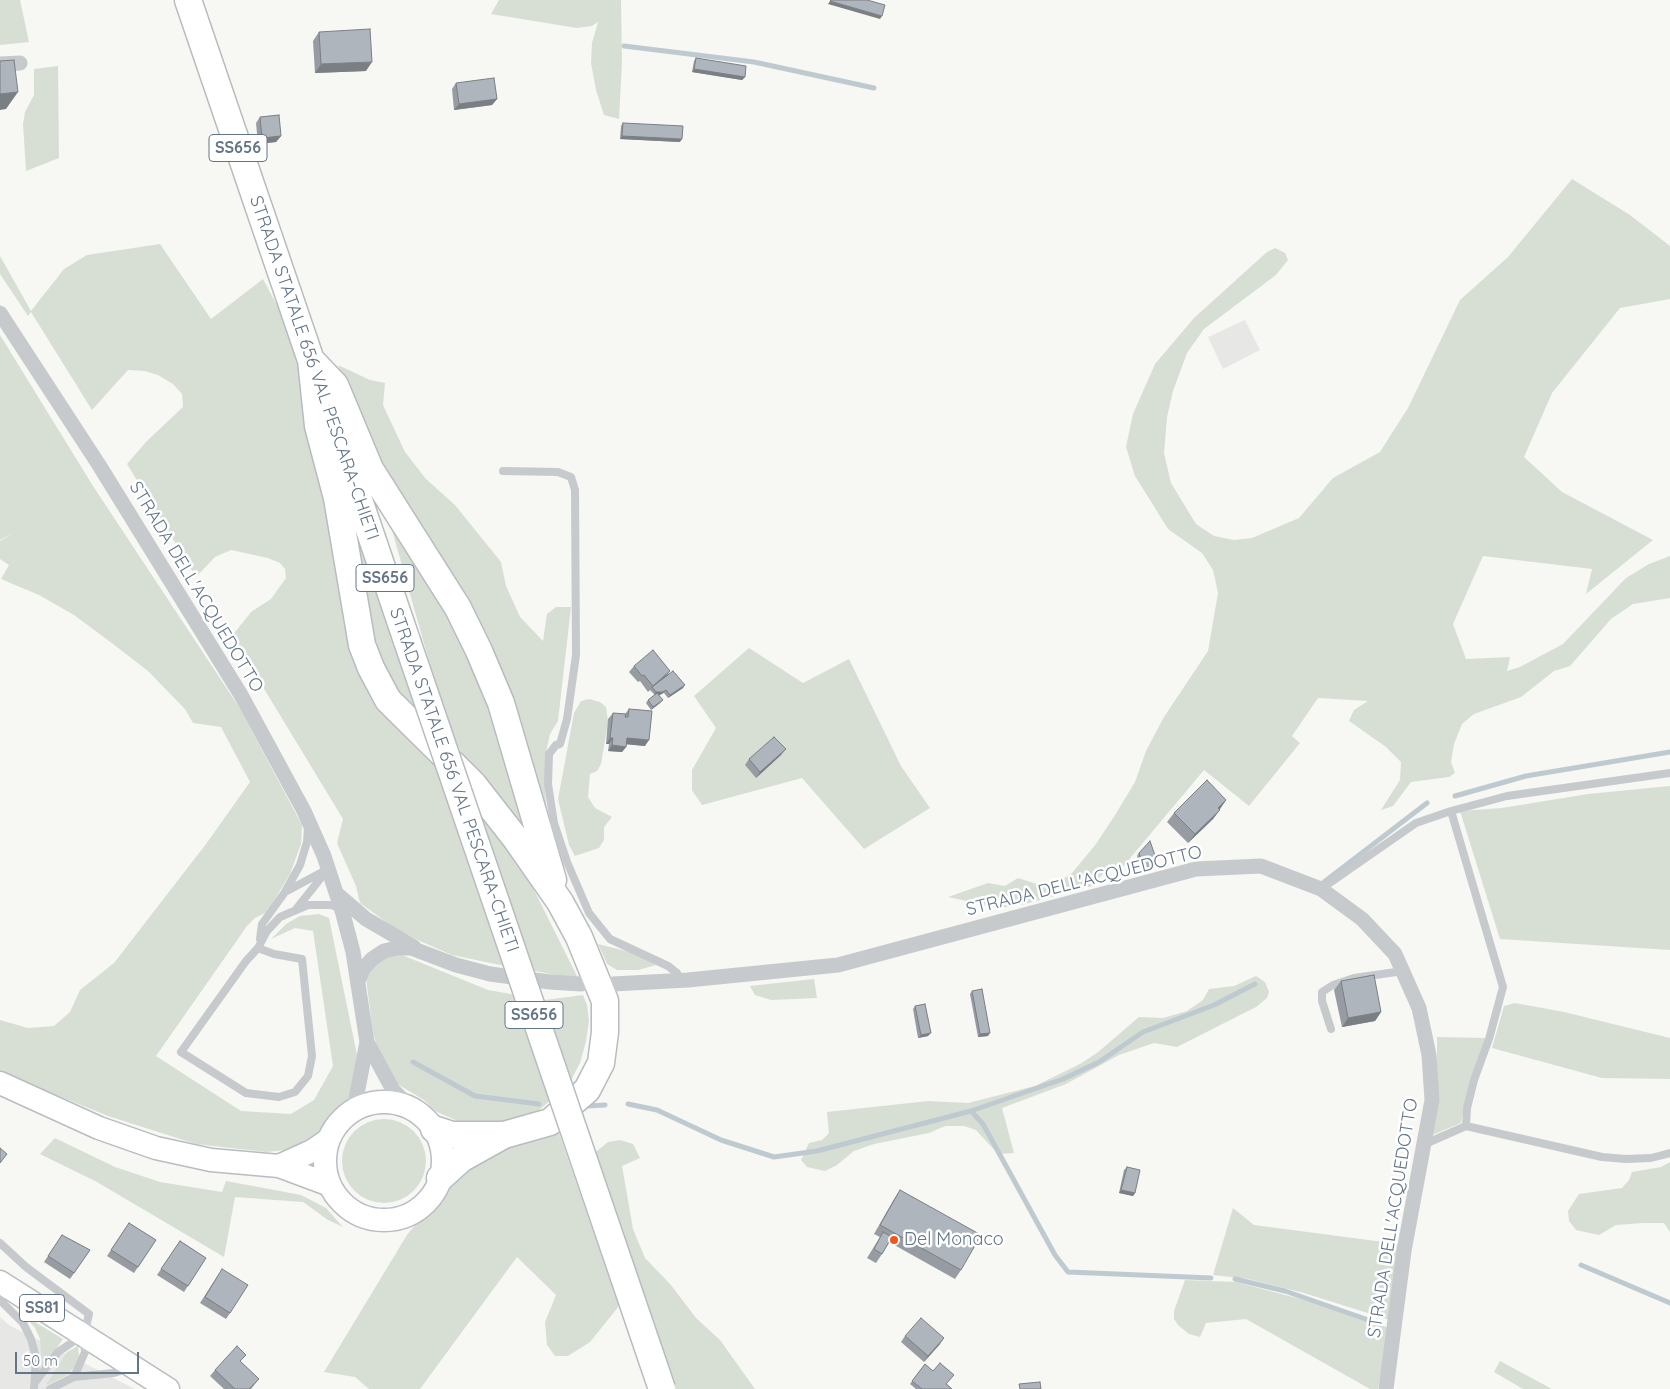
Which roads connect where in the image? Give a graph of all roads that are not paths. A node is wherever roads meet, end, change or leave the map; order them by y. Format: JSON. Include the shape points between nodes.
{"nodes":[{"id":1,"x":188,"y":0,"type":"edge"},
{"id":2,"x":20,"y":62,"type":"dead end"},
{"id":3,"x":0,"y":64,"type":"edge"},
{"id":4,"x":0,"y":313,"type":"edge"},
{"id":5,"x":311,"y":360,"type":"junction"},
{"id":6,"x":503,"y":471,"type":"dead end"},
{"id":7,"x":1670,"y":773,"type":"edge"},
{"id":8,"x":1451,"y":811,"type":"junction"},
{"id":9,"x":309,"y":823,"type":"junction"},
{"id":10,"x":328,"y":869,"type":"junction"},
{"id":11,"x":1322,"y":889,"type":"junction"},
{"id":12,"x":285,"y":892,"type":"junction"},
{"id":13,"x":339,"y":901,"type":"junction"},
{"id":14,"x":560,"y":902,"type":"junction"},
{"id":15,"x":297,"y":908,"type":"junction"},
{"id":16,"x":258,"y":948,"type":"junction"},
{"id":17,"x":424,"y":953,"type":"junction"},
{"id":18,"x":1403,"y":972,"type":"junction"},
{"id":19,"x":680,"y":980,"type":"junction"},
{"id":20,"x":358,"y":981,"type":"junction"},
{"id":21,"x":581,"y":984,"type":"dead end"},
{"id":22,"x":613,"y":984,"type":"dead end"},
{"id":23,"x":1332,"y":1029,"type":"dead end"},
{"id":24,"x":367,"y":1042,"type":"junction"},
{"id":25,"x":0,"y":1083,"type":"edge"},
{"id":26,"x":354,"y":1109,"type":"junction"},
{"id":27,"x":412,"y":1109,"type":"junction"},
{"id":28,"x":1466,"y":1126,"type":"junction"},
{"id":29,"x":434,"y":1129,"type":"junction"},
{"id":30,"x":504,"y":1135,"type":"junction"},
{"id":31,"x":328,"y":1140,"type":"junction"},
{"id":32,"x":1423,"y":1145,"type":"junction"},
{"id":33,"x":1670,"y":1153,"type":"edge"},
{"id":34,"x":280,"y":1166,"type":"junction"},
{"id":35,"x":440,"y":1178,"type":"junction"},
{"id":36,"x":330,"y":1185,"type":"junction"},
{"id":37,"x":0,"y":1244,"type":"edge"},
{"id":38,"x":0,"y":1282,"type":"edge"},
{"id":39,"x":0,"y":1300,"type":"edge"},
{"id":40,"x":84,"y":1335,"type":"junction"},
{"id":41,"x":134,"y":1367,"type":"junction"},
{"id":42,"x":74,"y":1377,"type":"junction"},
{"id":43,"x":35,"y":1385,"type":"edge"},
{"id":44,"x":50,"y":1389,"type":"edge"},
{"id":45,"x":168,"y":1389,"type":"edge"},
{"id":46,"x":662,"y":1389,"type":"edge"},
{"id":47,"x":1386,"y":1389,"type":"edge"}],
"edges":[{"from":1,"to":5,"type":"highway","name":"STRADA STATALE 656 VAL PESCARA-CHIETI","number":"SS656"},
{"from":2,"to":3,"type":"street"},
{"from":4,"to":9,"type":"street","name":"STRADA DELL'ACQUEDOTTO","via":[[99,465],[241,695]]},
{"from":5,"to":14,"type":"highway","via":[[335,385],[370,469],[458,608],[479,651],[501,703]]},
{"from":5,"to":14,"type":"highway","via":[[318,426],[337,498],[362,645],[370,668],[388,700],[473,784],[516,838]]},
{"from":5,"to":46,"type":"highway","name":"STRADA STATALE 656 VAL PESCARA-CHIETI","number":"SS656","bridge":true},
{"from":6,"to":19,"type":"lane","via":[[558,472],[572,477],[575,490],[576,655],[567,719],[560,744],[549,754],[548,784],[554,823],[567,862],[589,913],[610,938],[668,966]]},
{"from":7,"to":8,"type":"lane","via":[[1507,796]]},
{"from":8,"to":11,"type":"lane","via":[[1416,823]]},
{"from":8,"to":28,"type":"lane","via":[[1503,987],[1474,1080]]},
{"from":9,"to":10,"type":"street","name":"STRADA DELL'ACQUEDOTTO"},
{"from":9,"to":12,"type":"lane","via":[[300,865]]},
{"from":10,"to":12,"type":"lane"},
{"from":10,"to":13,"type":"street","name":"STRADA DELL'ACQUEDOTTO"},
{"from":10,"to":15,"type":"lane"},
{"from":11,"to":18,"type":"street","name":"STRADA DELL'ACQUEDOTTO","via":[[1362,919],[1395,954]]},
{"from":11,"to":19,"type":"street","name":"STRADA DELL'ACQUEDOTTO","via":[[1261,866],[1196,869],[838,965]]},
{"from":12,"to":16,"type":"lane","via":[[262,924]]},
{"from":13,"to":15,"type":"lane"},
{"from":13,"to":17,"type":"street","name":"STRADA DELL'ACQUEDOTTO"},
{"from":13,"to":20,"type":"street","name":"STRADA DELL'ACQUEDOTTO"},
{"from":14,"to":30,"type":"highway","via":[[579,937],[605,1002],[601,1063],[587,1090],[550,1122]]},
{"from":15,"to":16,"type":"lane","via":[[280,917]]},
{"from":16,"to":16,"type":"lane","via":[[181,1052],[246,1093],[279,1097],[295,1092],[308,1076],[312,1056],[302,959]]},
{"from":17,"to":20,"type":"street","name":"STRADA DELL'ACQUEDOTTO","via":[[411,948],[384,951],[368,964]]},
{"from":17,"to":21,"type":"street","name":"STRADA DELL'ACQUEDOTTO","via":[[490,974]]},
{"from":18,"to":23,"type":"lane","via":[[1354,978],[1322,992]]},
{"from":18,"to":32,"type":"street","name":"STRADA DELL'ACQUEDOTTO","via":[[1419,1008],[1429,1055],[1432,1100]]},
{"from":19,"to":22,"type":"street","name":"STRADA DELL'ACQUEDOTTO"},
{"from":20,"to":24,"type":"street","name":"STRADA DELL'ACQUEDOTTO"},
{"from":24,"to":26,"type":"street","name":"STRADA DELL'ACQUEDOTTO"},
{"from":24,"to":27,"type":"street","name":"STRADA DELL'ACQUEDOTTO","via":[[393,1090]]},
{"from":25,"to":34,"type":"main road","via":[[99,1128],[156,1148],[211,1160]]},
{"from":26,"to":27,"type":"main road","via":[[373,1102],[393,1102]]},
{"from":26,"to":31,"type":"main road","via":[[343,1117]]},
{"from":27,"to":29,"type":"main road"},
{"from":28,"to":32,"type":"lane"},
{"from":28,"to":33,"type":"lane","via":[[1602,1157],[1651,1158]]},
{"from":29,"to":30,"type":"highway","via":[[452,1135]]},
{"from":29,"to":35,"type":"main road","via":[[441,1144]]},
{"from":30,"to":35,"type":"highway","via":[[461,1159]]},
{"from":31,"to":34,"type":"main road"},
{"from":31,"to":36,"type":"main road","via":[[324,1155]]},
{"from":32,"to":47,"type":"street","name":"STRADA DELL'ACQUEDOTTO","via":[[1404,1251]]},
{"from":34,"to":36,"type":"main road"},
{"from":35,"to":36,"type":"main road","via":[[431,1196],[416,1210],[391,1219],[377,1220],[358,1214],[341,1202]]},
{"from":37,"to":40,"type":"lane","via":[[89,1314]]},
{"from":38,"to":40,"type":"main road","number":"SS81"},
{"from":39,"to":43,"type":"lane","via":[[23,1323],[31,1339],[36,1358]]},
{"from":40,"to":41,"type":"main road","number":"SS81"},
{"from":40,"to":42,"type":"lane","via":[[85,1352]]},
{"from":40,"to":43,"type":"lane","via":[[58,1352]]},
{"from":41,"to":42,"type":"lane","via":[[114,1373]]},
{"from":41,"to":45,"type":"main road","number":"SS81"},
{"from":42,"to":44,"type":"lane"}]}
